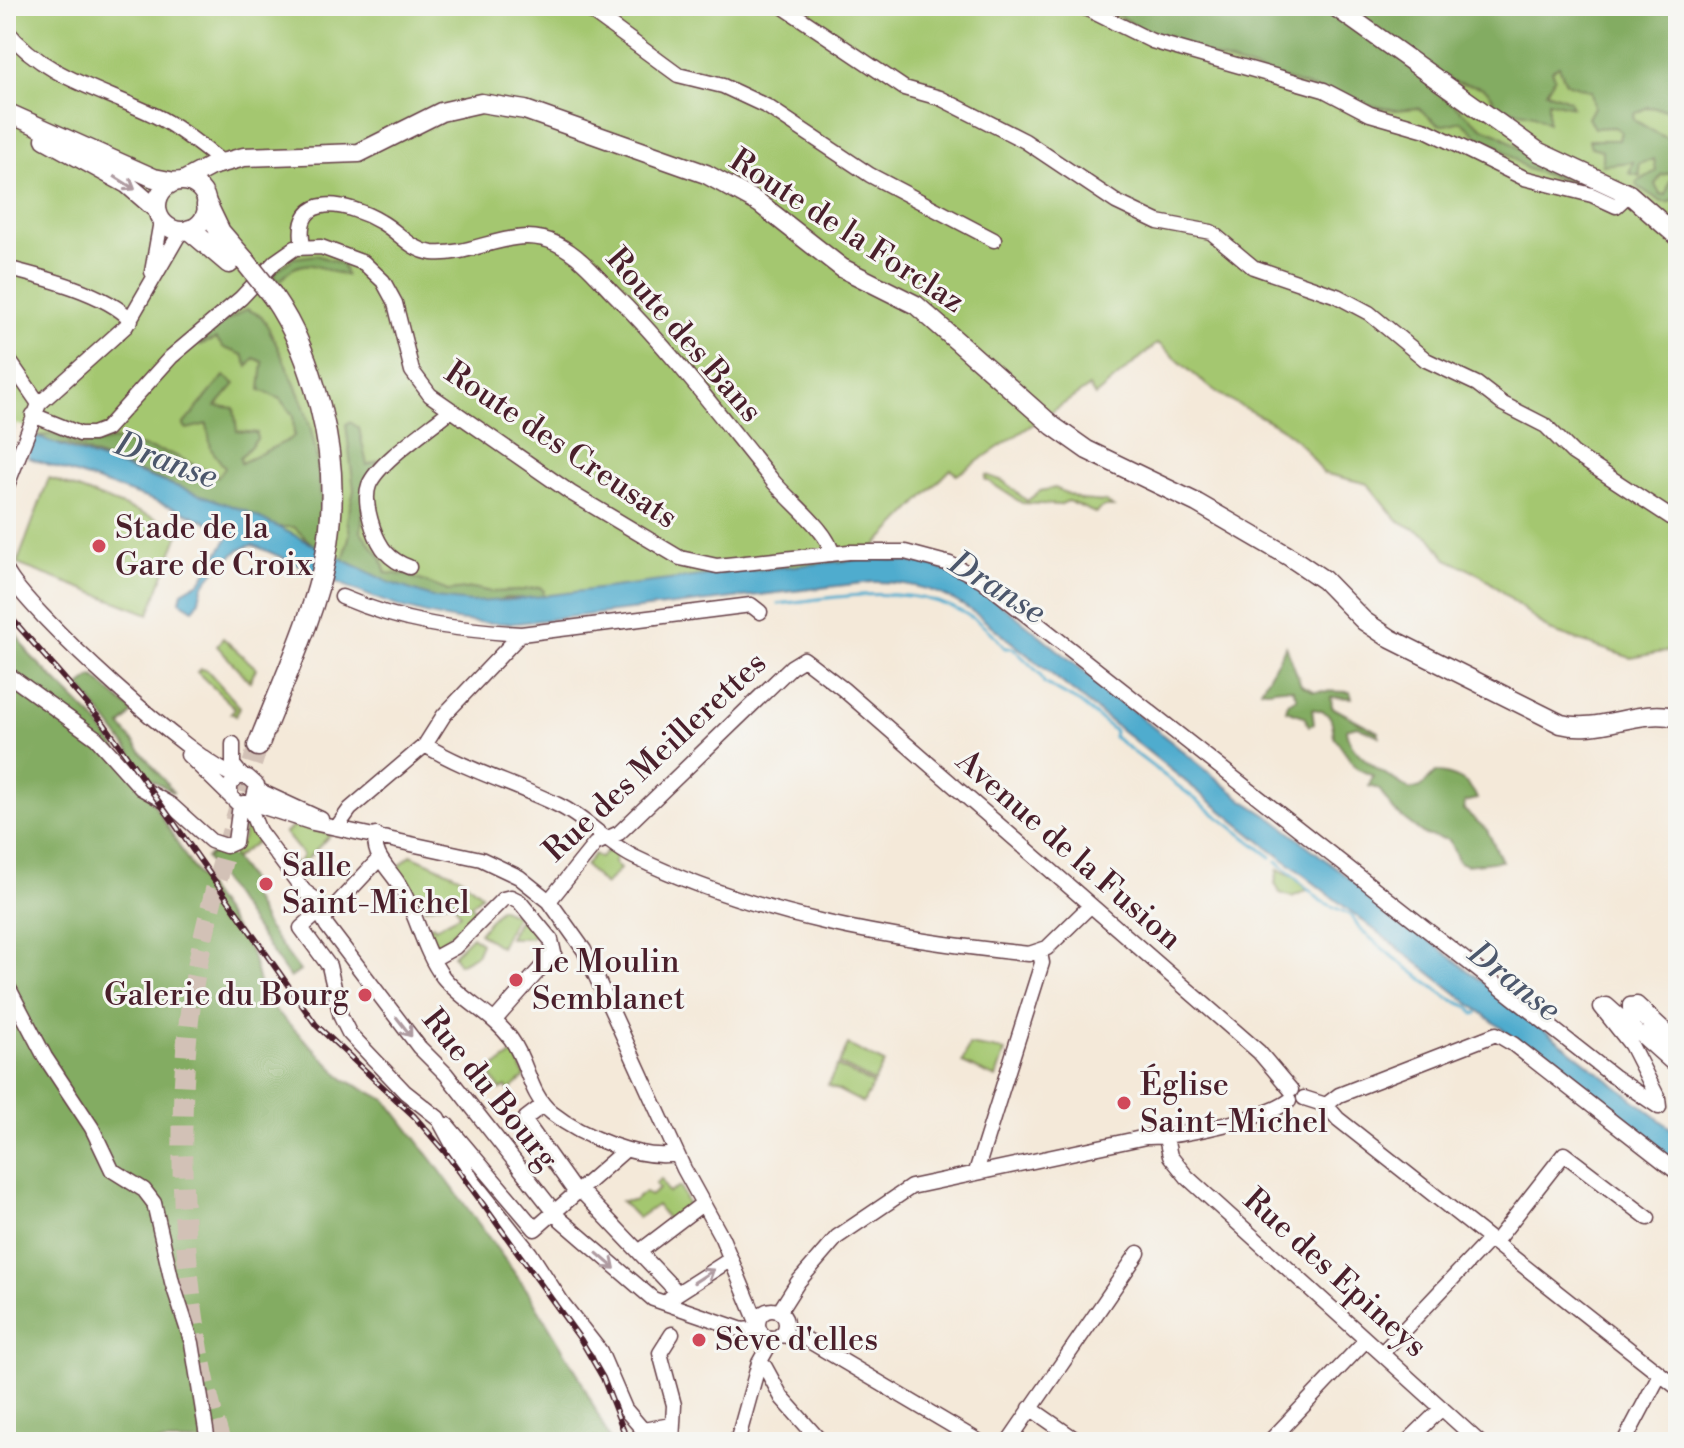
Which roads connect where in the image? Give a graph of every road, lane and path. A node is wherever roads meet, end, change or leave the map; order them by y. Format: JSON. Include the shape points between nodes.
{"nodes":[{"id":1,"x":584,"y":6,"type":"edge"},
{"id":2,"x":782,"y":6,"type":"edge"},
{"id":3,"x":1081,"y":6,"type":"edge"},
{"id":4,"x":1334,"y":6,"type":"edge"},
{"id":5,"x":6,"y":30,"type":"edge"},
{"id":6,"x":6,"y":112,"type":"edge"},
{"id":7,"x":6,"y":122,"type":"edge"},
{"id":8,"x":193,"y":142,"type":"junction"},
{"id":9,"x":223,"y":163,"type":"junction"},
{"id":10,"x":201,"y":170,"type":"junction"},
{"id":11,"x":179,"y":182,"type":"junction"},
{"id":12,"x":1629,"y":194,"type":"junction"},
{"id":13,"x":206,"y":202,"type":"junction"},
{"id":14,"x":159,"y":216,"type":"junction"},
{"id":15,"x":186,"y":230,"type":"junction"},
{"id":16,"x":1678,"y":237,"type":"edge"},
{"id":17,"x":994,"y":240,"type":"dead end"},
{"id":18,"x":303,"y":246,"type":"junction"},
{"id":19,"x":241,"y":266,"type":"junction"},
{"id":20,"x":6,"y":268,"type":"edge"},
{"id":21,"x":148,"y":292,"type":"junction"},
{"id":22,"x":133,"y":317,"type":"junction"},
{"id":23,"x":6,"y":356,"type":"edge"},
{"id":24,"x":451,"y":410,"type":"junction"},
{"id":25,"x":33,"y":415,"type":"junction"},
{"id":26,"x":6,"y":488,"type":"edge"},
{"id":27,"x":1678,"y":522,"type":"edge"},
{"id":28,"x":832,"y":554,"type":"junction"},
{"id":29,"x":409,"y":567,"type":"dead end"},
{"id":30,"x":6,"y":570,"type":"edge"},
{"id":31,"x":342,"y":597,"type":"dead end"},
{"id":32,"x":760,"y":612,"type":"dead end"},
{"id":33,"x":521,"y":634,"type":"junction"},
{"id":34,"x":804,"y":659,"type":"joint"},
{"id":35,"x":6,"y":673,"type":"edge"},
{"id":36,"x":152,"y":717,"type":"junction"},
{"id":37,"x":1678,"y":718,"type":"edge"},
{"id":38,"x":425,"y":745,"type":"junction"},
{"id":39,"x":258,"y":746,"type":"tunnel mouth"},
{"id":40,"x":205,"y":759,"type":"junction"},
{"id":41,"x":240,"y":777,"type":"junction"},
{"id":42,"x":245,"y":799,"type":"junction"},
{"id":43,"x":334,"y":826,"type":"junction"},
{"id":44,"x":376,"y":835,"type":"junction"},
{"id":45,"x":605,"y":839,"type":"junction"},
{"id":46,"x":379,"y":859,"type":"junction"},
{"id":47,"x":549,"y":901,"type":"junction"},
{"id":48,"x":1090,"y":906,"type":"junction"},
{"id":49,"x":321,"y":916,"type":"junction"},
{"id":50,"x":1040,"y":953,"type":"junction"},
{"id":51,"x":433,"y":959,"type":"junction"},
{"id":52,"x":6,"y":983,"type":"edge"},
{"id":53,"x":494,"y":1021,"type":"junction"},
{"id":54,"x":1678,"y":1042,"type":"edge"},
{"id":55,"x":1295,"y":1096,"type":"junction"},
{"id":56,"x":543,"y":1105,"type":"junction"},
{"id":57,"x":1326,"y":1105,"type":"junction"},
{"id":58,"x":438,"y":1118,"type":"junction"},
{"id":59,"x":1166,"y":1138,"type":"junction"},
{"id":60,"x":625,"y":1150,"type":"junction"},
{"id":61,"x":677,"y":1154,"type":"junction"},
{"id":62,"x":976,"y":1172,"type":"junction"},
{"id":63,"x":1678,"y":1173,"type":"edge"},
{"id":64,"x":578,"y":1192,"type":"junction"},
{"id":65,"x":702,"y":1204,"type":"junction"},
{"id":66,"x":555,"y":1213,"type":"junction"},
{"id":67,"x":1648,"y":1218,"type":"dead end"},
{"id":68,"x":722,"y":1238,"type":"junction"},
{"id":69,"x":1492,"y":1240,"type":"junction"},
{"id":70,"x":639,"y":1252,"type":"junction"},
{"id":71,"x":1138,"y":1253,"type":"dead end"},
{"id":72,"x":731,"y":1259,"type":"junction"},
{"id":73,"x":678,"y":1293,"type":"junction"},
{"id":74,"x":662,"y":1302,"type":"junction"},
{"id":75,"x":778,"y":1313,"type":"junction"},
{"id":76,"x":766,"y":1331,"type":"junction"},
{"id":77,"x":672,"y":1334,"type":"dead end"},
{"id":78,"x":1366,"y":1340,"type":"junction"},
{"id":79,"x":1382,"y":1353,"type":"junction"},
{"id":80,"x":759,"y":1363,"type":"junction"},
{"id":81,"x":860,"y":1368,"type":"junction"},
{"id":82,"x":1660,"y":1374,"type":"junction"},
{"id":83,"x":1678,"y":1388,"type":"edge"},
{"id":84,"x":1030,"y":1408,"type":"junction"},
{"id":85,"x":1442,"y":1408,"type":"junction"},
{"id":86,"x":671,"y":1425,"type":"junction"},
{"id":87,"x":208,"y":1442,"type":"edge"},
{"id":88,"x":672,"y":1442,"type":"edge"},
{"id":89,"x":737,"y":1442,"type":"edge"},
{"id":90,"x":821,"y":1442,"type":"edge"},
{"id":91,"x":980,"y":1442,"type":"edge"},
{"id":92,"x":1008,"y":1442,"type":"edge"},
{"id":93,"x":1079,"y":1442,"type":"edge"},
{"id":94,"x":1269,"y":1442,"type":"edge"},
{"id":95,"x":1407,"y":1442,"type":"edge"},
{"id":96,"x":1479,"y":1442,"type":"edge"},
{"id":97,"x":1624,"y":1442,"type":"edge"}],
"edges":[{"from":1,"to":17,"type":"street","via":[[678,75],[726,87],[768,107],[870,175]]},
{"from":2,"to":27,"type":"street","via":[[904,88],[944,100],[1025,141],[1116,202],[1158,222],[1211,232],[1253,267],[1337,296],[1369,313],[1426,360],[1546,426],[1573,453]]},
{"from":3,"to":12,"type":"street","via":[[1152,41],[1316,87],[1370,114],[1426,130],[1524,178],[1616,206]]},
{"from":4,"to":12,"type":"main road","via":[[1539,152]]},
{"from":5,"to":8,"type":"street","via":[[49,69],[158,117]]},
{"from":6,"to":11,"type":"main road","via":[[154,178]]},
{"from":7,"to":14,"type":"main road","one_way":true,"via":[[127,184]]},
{"from":8,"to":9,"type":"street"},
{"from":8,"to":10,"type":"street","via":[[201,155]]},
{"from":9,"to":10,"type":"main road","name":"Route de la Forclaz"},
{"from":9,"to":13,"type":"main road"},
{"from":9,"to":37,"type":"main road","name":"Route de la Forclaz","via":[[261,155],[359,153],[441,112],[489,103],[525,110],[686,166],[744,193],[842,268],[916,305],[1087,450],[1197,503],[1302,564],[1391,639],[1561,724],[1594,726],[1653,715]]},
{"from":10,"to":11,"type":"main road","name":"Route de la Forclaz"},
{"from":11,"to":13,"type":"main road","via":[[195,185]]},
{"from":11,"to":14,"type":"main road","via":[[160,193]]},
{"from":12,"to":16,"type":"main road"},
{"from":13,"to":15,"type":"main road","via":[[200,223]]},
{"from":13,"to":19,"type":"highway"},
{"from":14,"to":15,"type":"main road"},
{"from":14,"to":21,"type":"street"},
{"from":15,"to":19,"type":"highway"},
{"from":15,"to":21,"type":"street"},
{"from":18,"to":24,"type":"street","name":"Route des Creusats","via":[[336,251],[376,274],[395,303],[416,378]]},
{"from":18,"to":25,"type":"street","via":[[275,262],[171,357],[106,429],[80,434]]},
{"from":18,"to":28,"type":"street","name":"Route des Bans","via":[[301,221],[319,206],[375,219],[414,247],[432,253],[518,237],[562,246],[659,341],[829,541]]},
{"from":19,"to":39,"type":"highway","via":[[267,299],[321,408],[333,481],[322,578]]},
{"from":20,"to":22,"type":"street","via":[[100,299]]},
{"from":21,"to":22,"type":"street"},
{"from":22,"to":25,"type":"street"},
{"from":23,"to":25,"type":"street"},
{"from":24,"to":28,"type":"street","name":"Route des Creusats","via":[[584,502],[686,561],[730,566]]},
{"from":24,"to":29,"type":"street","via":[[379,472],[368,489],[380,544],[387,556]]},
{"from":25,"to":26,"type":"street"},
{"from":28,"to":54,"type":"street","name":"Route des Creusats","via":[[914,553],[982,580],[1659,1107],[1631,1045],[1601,1010],[1602,1004],[1672,1063],[1674,1054],[1630,1005],[1637,1004]]},
{"from":30,"to":36,"type":"street","via":[[47,622]]},
{"from":31,"to":33,"type":"street","via":[[387,616],[446,628]]},
{"from":32,"to":33,"type":"street","via":[[751,605]]},
{"from":33,"to":38,"type":"street","via":[[444,715]]},
{"from":34,"to":45,"type":"street","name":"Rue des Meillerettes","via":[[619,833]]},
{"from":34,"to":48,"type":"street","name":"Avenue de la Fusion"},
{"from":35,"to":42,"type":"street","via":[[96,738],[136,783],[171,805],[211,841],[226,846],[235,842]]},
{"from":36,"to":40,"type":"street"},
{"from":36,"to":42,"type":"street"},
{"from":38,"to":43,"type":"street"},
{"from":38,"to":45,"type":"street","via":[[559,806]]},
{"from":40,"to":41,"type":"street"},
{"from":40,"to":41,"type":"street","via":[[225,753],[233,744],[233,765]]},
{"from":41,"to":42,"type":"street","via":[[230,785]]},
{"from":41,"to":42,"type":"street","via":[[252,779]]},
{"from":42,"to":43,"type":"street"},
{"from":42,"to":49,"type":"street","name":"Rue du Bourg","via":[[259,831],[304,891],[319,902]]},
{"from":43,"to":44,"type":"street"},
{"from":44,"to":46,"type":"street"},
{"from":44,"to":47,"type":"street","via":[[492,863]]},
{"from":45,"to":47,"type":"street","name":"Rue des Meillerettes","via":[[585,855]]},
{"from":45,"to":50,"type":"street","via":[[685,880],[775,910],[874,934]]},
{"from":46,"to":49,"type":"street"},
{"from":46,"to":51,"type":"street","via":[[405,894]]},
{"from":47,"to":61,"type":"street","via":[[584,950]]},
{"from":48,"to":50,"type":"street"},
{"from":48,"to":55,"type":"street","name":"Avenue de la Fusion","via":[[1259,1052]]},
{"from":49,"to":58,"type":"street","via":[[301,928],[329,966],[349,1033]]},
{"from":49,"to":66,"type":"street","name":"Rue du Bourg","one_way":true,"via":[[419,1047]]},
{"from":50,"to":62,"type":"street","via":[[1042,963]]},
{"from":51,"to":53,"type":"street","via":[[448,982]]},
{"from":51,"to":53,"type":"street","via":[[455,947],[503,899],[514,898],[551,940],[554,953]]},
{"from":52,"to":87,"type":"street","via":[[112,1170],[144,1190],[154,1203],[192,1343]]},
{"from":53,"to":56,"type":"street","via":[[520,1052]]},
{"from":55,"to":57,"type":"street"},
{"from":55,"to":59,"type":"street","via":[[1248,1118]]},
{"from":56,"to":60,"type":"street"},
{"from":56,"to":64,"type":"street","via":[[526,1118],[527,1124]]},
{"from":57,"to":63,"type":"street","via":[[1339,1095],[1496,1034]]},
{"from":57,"to":69,"type":"street"},
{"from":58,"to":66,"type":"street","via":[[535,1229]]},
{"from":58,"to":86,"type":"street","via":[[472,1180],[600,1351],[628,1414],[643,1430]]},
{"from":59,"to":62,"type":"street","via":[[1146,1137]]},
{"from":59,"to":78,"type":"street","name":"Rue des Epineys","via":[[1170,1156],[1187,1177]]},
{"from":60,"to":61,"type":"street"},
{"from":60,"to":64,"type":"street"},
{"from":61,"to":65,"type":"street"},
{"from":62,"to":75,"type":"street","via":[[914,1186],[842,1233]]},
{"from":64,"to":66,"type":"street"},
{"from":64,"to":70,"type":"street"},
{"from":65,"to":68,"type":"street"},
{"from":65,"to":70,"type":"street"},
{"from":66,"to":74,"type":"street","name":"Rue du Bourg","one_way":true,"via":[[609,1265]]},
{"from":67,"to":69,"type":"street","via":[[1564,1154]]},
{"from":68,"to":72,"type":"street"},
{"from":68,"to":75,"type":"street","via":[[756,1295]]},
{"from":69,"to":79,"type":"street"},
{"from":69,"to":82,"type":"street"},
{"from":70,"to":73,"type":"street"},
{"from":71,"to":84,"type":"street"},
{"from":73,"to":72,"type":"street","one_way":true},
{"from":72,"to":76,"type":"street"},
{"from":73,"to":74,"type":"street"},
{"from":74,"to":76,"type":"street","name":"Rue du Bourg","via":[[743,1330]]},
{"from":75,"to":76,"type":"street"},
{"from":75,"to":76,"type":"street","via":[[761,1314]]},
{"from":75,"to":81,"type":"street"},
{"from":76,"to":80,"type":"street"},
{"from":76,"to":81,"type":"street","name":"Rue du Bourg","via":[[800,1336]]},
{"from":77,"to":86,"type":"street","via":[[660,1353],[674,1405]]},
{"from":78,"to":79,"type":"street","name":"Rue des Epineys"},
{"from":78,"to":94,"type":"street"},
{"from":79,"to":85,"type":"street","name":"Rue des Epineys"},
{"from":80,"to":89,"type":"street"},
{"from":80,"to":90,"type":"street"},
{"from":81,"to":91,"type":"street"},
{"from":82,"to":83,"type":"street"},
{"from":82,"to":97,"type":"street"},
{"from":84,"to":92,"type":"street"},
{"from":84,"to":93,"type":"street"},
{"from":85,"to":95,"type":"street"},
{"from":85,"to":96,"type":"street","name":"Rue des Epineys"},
{"from":86,"to":88,"type":"street"}]}
